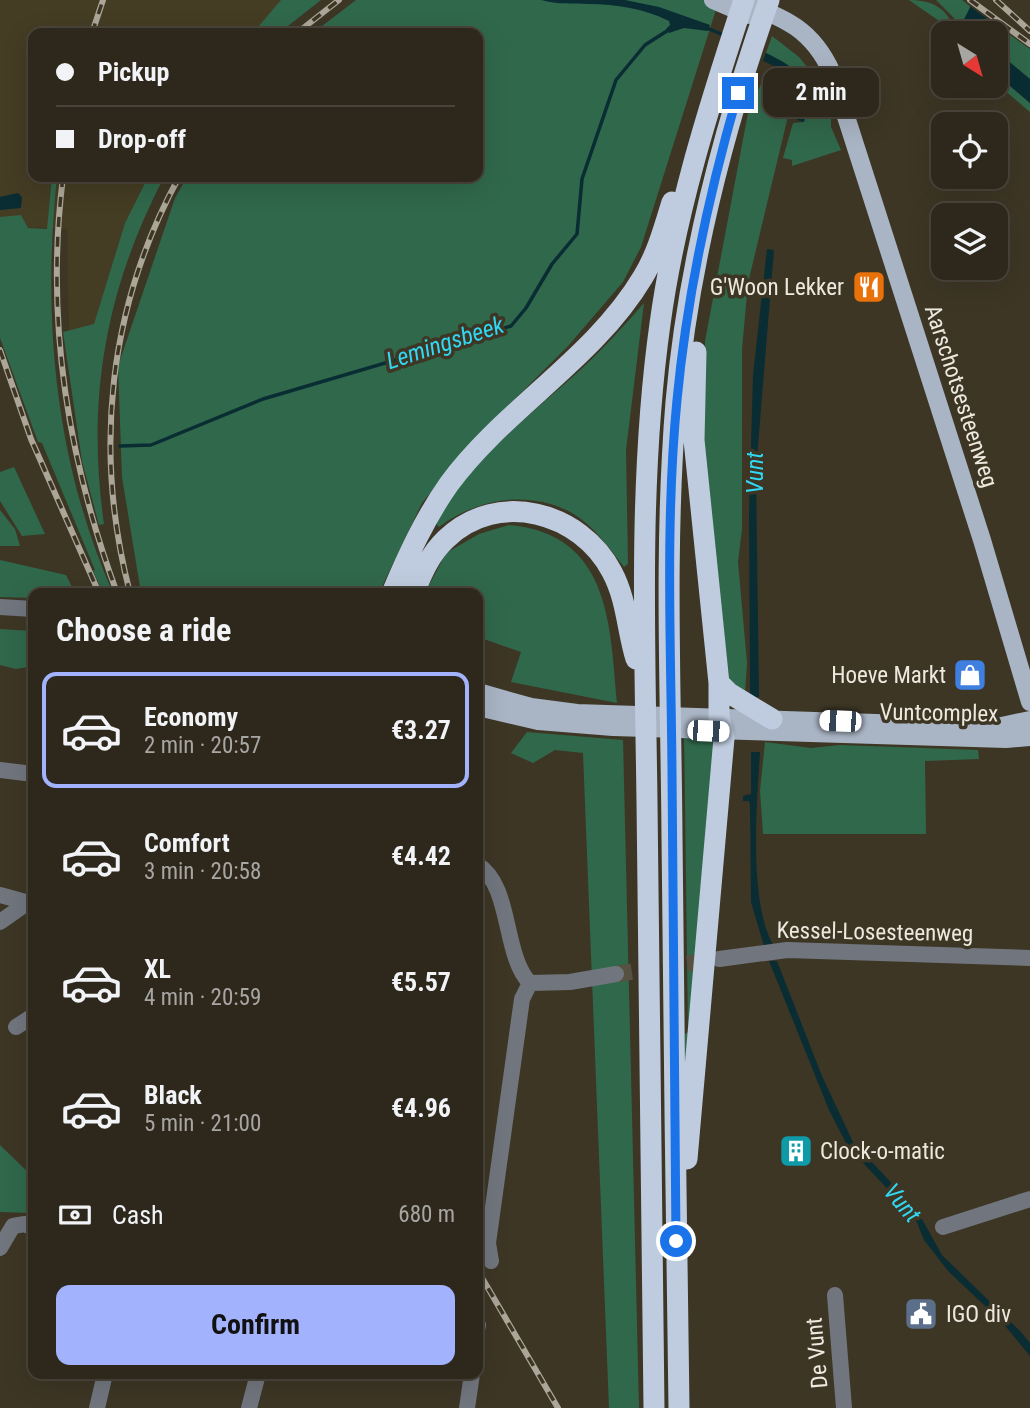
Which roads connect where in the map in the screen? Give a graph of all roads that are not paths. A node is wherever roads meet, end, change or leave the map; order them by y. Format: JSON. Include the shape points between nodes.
{"nodes":[{"id":1,"x":713,"y":0,"type":"edge"},
{"id":2,"x":736,"y":0,"type":"edge"},
{"id":3,"x":744,"y":0,"type":"edge"},
{"id":4,"x":769,"y":0,"type":"edge"},
{"id":5,"x":803,"y":34,"type":"junction"},
{"id":6,"x":693,"y":156,"type":"junction"},
{"id":7,"x":693,"y":277,"type":"junction"},
{"id":8,"x":395,"y":588,"type":"edge"},
{"id":9,"x":416,"y":588,"type":"edge"},
{"id":10,"x":0,"y":607,"type":"edge"},
{"id":11,"x":28,"y":609,"type":"edge"},
{"id":12,"x":0,"y":615,"type":"edge"},
{"id":13,"x":28,"y":616,"type":"edge"},
{"id":14,"x":646,"y":684,"type":"junction"},
{"id":15,"x":483,"y":693,"type":"edge"},
{"id":16,"x":1030,"y":702,"type":"edge"},
{"id":17,"x":483,"y":708,"type":"edge"},
{"id":18,"x":716,"y":710,"type":"junction"},
{"id":19,"x":772,"y":719,"type":"junction"},
{"id":20,"x":1030,"y":720,"type":"edge"},
{"id":21,"x":1030,"y":737,"type":"edge"},
{"id":22,"x":0,"y":770,"type":"edge"},
{"id":23,"x":28,"y":773,"type":"edge"},
{"id":24,"x":483,"y":870,"type":"edge"},
{"id":25,"x":0,"y":895,"type":"edge"},
{"id":26,"x":28,"y":902,"type":"edge"},
{"id":27,"x":28,"y":904,"type":"edge"},
{"id":28,"x":0,"y":922,"type":"edge"},
{"id":29,"x":1030,"y":958,"type":"edge"},
{"id":30,"x":719,"y":959,"type":"tunnel mouth"},
{"id":31,"x":616,"y":974,"type":"tunnel mouth"},
{"id":32,"x":530,"y":983,"type":"junction"},
{"id":33,"x":28,"y":1019,"type":"edge"},
{"id":34,"x":16,"y":1027,"type":"dead end"},
{"id":35,"x":1030,"y":1199,"type":"edge"},
{"id":36,"x":676,"y":1213,"type":"junction"},
{"id":37,"x":28,"y":1226,"type":"edge"},
{"id":38,"x":943,"y":1227,"type":"dead end"},
{"id":39,"x":0,"y":1248,"type":"edge"},
{"id":40,"x":491,"y":1261,"type":"dead end"},
{"id":41,"x":835,"y":1294,"type":"dead end"},
{"id":42,"x":104,"y":1379,"type":"edge"},
{"id":43,"x":257,"y":1379,"type":"edge"},
{"id":44,"x":471,"y":1379,"type":"edge"},
{"id":45,"x":97,"y":1408,"type":"edge"},
{"id":46,"x":249,"y":1408,"type":"edge"},
{"id":47,"x":467,"y":1408,"type":"edge"},
{"id":48,"x":654,"y":1408,"type":"edge"},
{"id":49,"x":678,"y":1408,"type":"edge"},
{"id":50,"x":844,"y":1408,"type":"edge"}],
"edges":[{"from":1,"to":5,"type":"main road"},
{"from":2,"to":5,"type":"main road","name":"Aarschotsesteenweg","via":[[793,23]]},
{"from":3,"to":6,"type":"highway"},
{"from":4,"to":7,"type":"highway","via":[[718,160]]},
{"from":5,"to":16,"type":"main road","name":"Aarschotsesteenweg","via":[[818,48],[832,74]]},
{"from":6,"to":8,"type":"highway","via":[[678,183],[657,249],[630,298],[450,483],[410,549]]},
{"from":6,"to":14,"type":"highway","via":[[660,322],[652,405],[646,502]]},
{"from":7,"to":18,"type":"highway","via":[[699,317],[694,440]]},
{"from":7,"to":36,"type":"highway","via":[[676,402],[671,499]]},
{"from":9,"to":14,"type":"highway","via":[[429,558],[471,520],[523,511],[552,516],[592,544],[612,571],[626,604],[635,655]]},
{"from":10,"to":11,"type":"street"},
{"from":12,"to":13,"type":"street"},
{"from":14,"to":48,"type":"highway"},
{"from":15,"to":18,"type":"main road","name":"Vuntcomplex","via":[[577,713]]},
{"from":17,"to":18,"type":"main road","name":"Vuntcomplex","via":[[562,724],[679,730]]},
{"from":18,"to":19,"type":"main road","name":"Vuntcomplex"},
{"from":18,"to":19,"type":"highway","via":[[729,693]]},
{"from":18,"to":21,"type":"main road","name":"Vuntcomplex","via":[[1006,739]]},
{"from":18,"to":36,"type":"highway","via":[[687,1159]]},
{"from":19,"to":20,"type":"main road","name":"Vuntcomplex","via":[[997,727]]},
{"from":22,"to":23,"type":"street"},
{"from":24,"to":32,"type":"street","via":[[491,877]]},
{"from":25,"to":26,"type":"street"},
{"from":27,"to":28,"type":"street"},
{"from":29,"to":30,"type":"street","name":"Kessel-Losesteenweg","via":[[787,950]]},
{"from":31,"to":32,"type":"street"},
{"from":32,"to":40,"type":"street","via":[[522,999],[488,1243]]},
{"from":33,"to":34,"type":"street"},
{"from":35,"to":38,"type":"street"},
{"from":36,"to":49,"type":"highway"},
{"from":37,"to":39,"type":"street","via":[[13,1226]]},
{"from":41,"to":50,"type":"street","name":"De Vunt"},
{"from":42,"to":45,"type":"street"},
{"from":43,"to":46,"type":"street"},
{"from":44,"to":47,"type":"street"}]}
